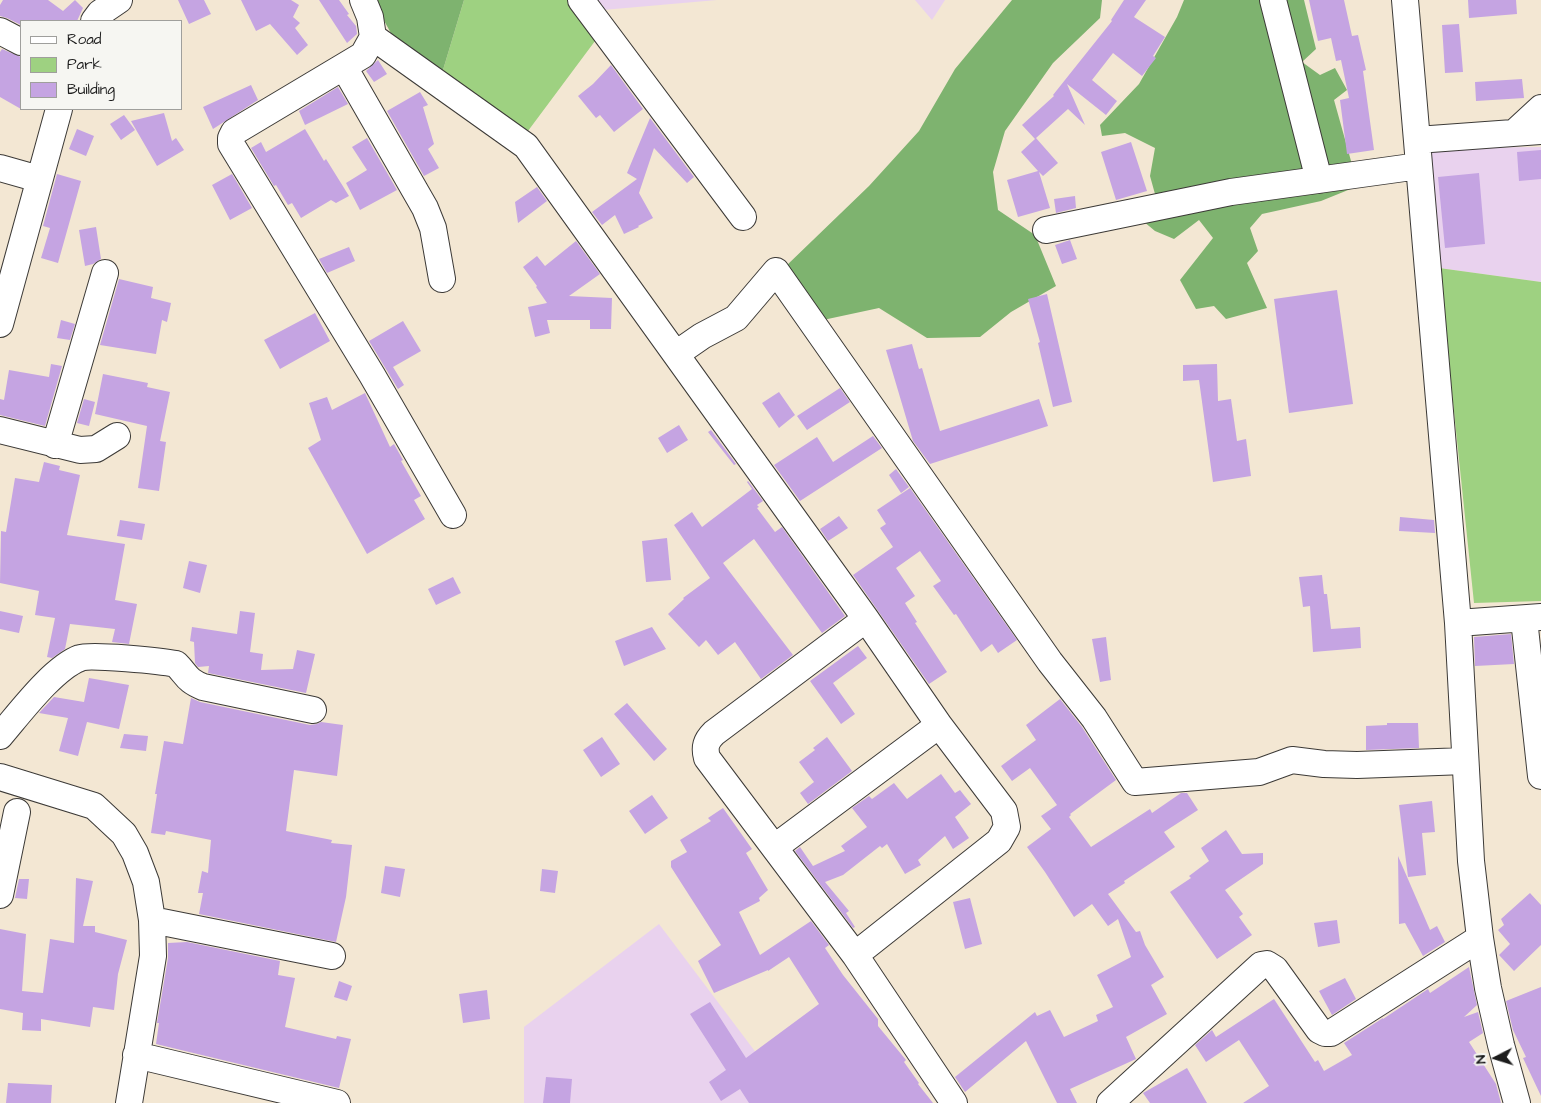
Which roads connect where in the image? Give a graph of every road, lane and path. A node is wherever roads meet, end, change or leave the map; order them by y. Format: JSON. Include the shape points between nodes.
{"nodes":[{"id":1,"x":118,"y":0,"type":"edge"},
{"id":2,"x":363,"y":0,"type":"edge"},
{"id":3,"x":581,"y":0,"type":"edge"},
{"id":4,"x":1273,"y":0,"type":"edge"},
{"id":5,"x":1405,"y":0,"type":"edge"},
{"id":6,"x":95,"y":20,"type":"edge"},
{"id":7,"x":0,"y":31,"type":"edge"},
{"id":8,"x":373,"y":37,"type":"junction"},
{"id":9,"x":20,"y":41,"type":"edge"},
{"id":10,"x":344,"y":67,"type":"junction"},
{"id":11,"x":1541,"y":108,"type":"edge"},
{"id":12,"x":59,"y":110,"type":"edge"},
{"id":13,"x":1541,"y":131,"type":"edge"},
{"id":14,"x":1515,"y":132,"type":"junction"},
{"id":15,"x":1417,"y":140,"type":"junction"},
{"id":16,"x":1419,"y":166,"type":"junction"},
{"id":17,"x":0,"y":168,"type":"edge"},
{"id":18,"x":39,"y":180,"type":"junction"},
{"id":19,"x":1319,"y":180,"type":"junction"},
{"id":20,"x":743,"y":217,"type":"dead end"},
{"id":21,"x":1046,"y":230,"type":"dead end"},
{"id":22,"x":105,"y":273,"type":"dead end"},
{"id":23,"x":442,"y":279,"type":"dead end"},
{"id":24,"x":0,"y":324,"type":"edge"},
{"id":25,"x":676,"y":354,"type":"junction"},
{"id":26,"x":0,"y":430,"type":"edge"},
{"id":27,"x":117,"y":436,"type":"dead end"},
{"id":28,"x":55,"y":444,"type":"junction"},
{"id":29,"x":454,"y":515,"type":"dead end"},
{"id":30,"x":1533,"y":618,"type":"edge"},
{"id":31,"x":866,"y":619,"type":"junction"},
{"id":32,"x":1458,"y":623,"type":"junction"},
{"id":33,"x":313,"y":710,"type":"dead end"},
{"id":34,"x":939,"y":725,"type":"junction"},
{"id":35,"x":0,"y":736,"type":"edge"},
{"id":36,"x":1465,"y":761,"type":"junction"},
{"id":37,"x":1541,"y":776,"type":"edge"},
{"id":38,"x":0,"y":777,"type":"edge"},
{"id":39,"x":17,"y":812,"type":"dead end"},
{"id":40,"x":775,"y":847,"type":"junction"},
{"id":41,"x":0,"y":895,"type":"edge"},
{"id":42,"x":152,"y":920,"type":"junction"},
{"id":43,"x":1480,"y":938,"type":"junction"},
{"id":44,"x":855,"y":954,"type":"junction"},
{"id":45,"x":332,"y":956,"type":"dead end"},
{"id":46,"x":136,"y":1055,"type":"junction"},
{"id":47,"x":1119,"y":1100,"type":"edge"},
{"id":48,"x":129,"y":1103,"type":"edge"},
{"id":49,"x":337,"y":1103,"type":"edge"},
{"id":50,"x":954,"y":1103,"type":"edge"},
{"id":51,"x":1517,"y":1103,"type":"edge"}],
"edges":[{"from":1,"to":6,"type":"street","via":[[100,12]]},
{"from":2,"to":8,"type":"street"},
{"from":3,"to":20,"type":"street"},
{"from":4,"to":19,"type":"street"},
{"from":5,"to":15,"type":"street"},
{"from":7,"to":9,"type":"street"},
{"from":8,"to":10,"type":"street","via":[[363,55]]},
{"from":8,"to":25,"type":"street","via":[[526,146]]},
{"from":10,"to":23,"type":"street","via":[[425,208],[433,228]]},
{"from":10,"to":29,"type":"street","via":[[234,132],[231,144]]},
{"from":11,"to":14,"type":"street"},
{"from":12,"to":18,"type":"street"},
{"from":13,"to":14,"type":"street"},
{"from":14,"to":15,"type":"street"},
{"from":15,"to":16,"type":"street"},
{"from":16,"to":19,"type":"street"},
{"from":16,"to":32,"type":"street"},
{"from":17,"to":18,"type":"street"},
{"from":18,"to":24,"type":"street"},
{"from":19,"to":21,"type":"street","via":[[1231,192]]},
{"from":22,"to":28,"type":"street"},
{"from":25,"to":31,"type":"street"},
{"from":25,"to":36,"type":"street","via":[[736,318],[776,271],[1050,662],[1094,718],[1135,782],[1259,772],[1292,760],[1357,765]]},
{"from":26,"to":28,"type":"street"},
{"from":27,"to":28,"type":"street","via":[[96,449],[80,450]]},
{"from":30,"to":32,"type":"street"},
{"from":30,"to":37,"type":"street"},
{"from":31,"to":34,"type":"street"},
{"from":31,"to":40,"type":"street","via":[[714,733],[706,744],[707,758]]},
{"from":32,"to":36,"type":"street"},
{"from":33,"to":35,"type":"street","via":[[203,687],[187,679],[176,664],[80,657],[53,675]]},
{"from":34,"to":40,"type":"street"},
{"from":34,"to":44,"type":"street","via":[[1004,812],[1007,827],[999,842]]},
{"from":36,"to":43,"type":"street"},
{"from":38,"to":42,"type":"street","via":[[94,806],[124,834],[146,882]]},
{"from":39,"to":41,"type":"street"},
{"from":40,"to":44,"type":"street"},
{"from":42,"to":45,"type":"street"},
{"from":42,"to":46,"type":"street","via":[[152,956]]},
{"from":43,"to":47,"type":"street","via":[[1331,1033],[1319,1030],[1275,969],[1267,964],[1261,965]]},
{"from":43,"to":51,"type":"street","via":[[1488,988]]},
{"from":44,"to":50,"type":"street"},
{"from":46,"to":48,"type":"street"},
{"from":46,"to":49,"type":"street"}]}
